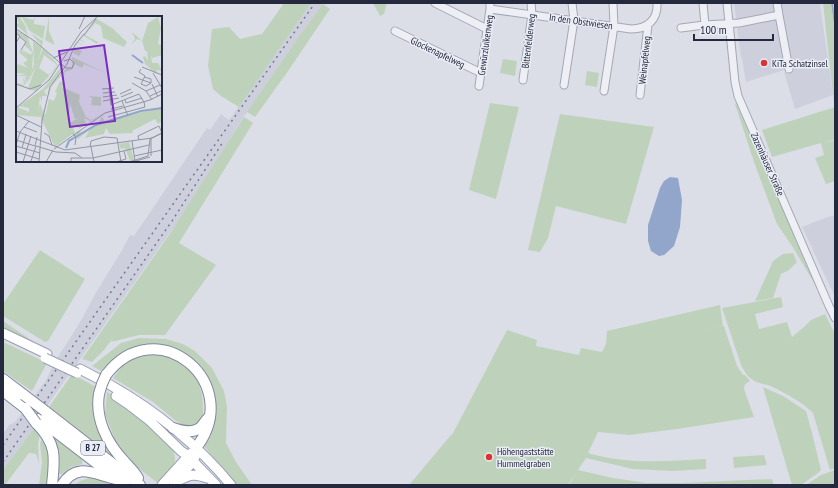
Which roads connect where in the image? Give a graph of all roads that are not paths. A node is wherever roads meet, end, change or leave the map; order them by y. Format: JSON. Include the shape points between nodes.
{"nodes":[{"id":1,"x":435,"y":3,"type":"edge"},
{"id":2,"x":531,"y":3,"type":"edge"},
{"id":3,"x":572,"y":3,"type":"edge"},
{"id":4,"x":613,"y":3,"type":"edge"},
{"id":5,"x":657,"y":3,"type":"edge"},
{"id":6,"x":703,"y":3,"type":"edge"},
{"id":7,"x":727,"y":3,"type":"edge"},
{"id":8,"x":777,"y":3,"type":"edge"},
{"id":9,"x":490,"y":6,"type":"edge"},
{"id":10,"x":532,"y":14,"type":"junction"},
{"id":11,"x":778,"y":15,"type":"junction"},
{"id":12,"x":574,"y":20,"type":"junction"},
{"id":13,"x":729,"y":24,"type":"junction"},
{"id":14,"x":648,"y":25,"type":"junction"},
{"id":15,"x":705,"y":25,"type":"junction"},
{"id":16,"x":614,"y":26,"type":"junction"},
{"id":17,"x":681,"y":28,"type":"dead end"},
{"id":18,"x":487,"y":29,"type":"junction"},
{"id":19,"x":395,"y":30,"type":"dead end"},
{"id":20,"x":789,"y":69,"type":"dead end"},
{"id":21,"x":480,"y":73,"type":"junction"},
{"id":22,"x":522,"y":80,"type":"dead end"},
{"id":23,"x":564,"y":85,"type":"dead end"},
{"id":24,"x":479,"y":86,"type":"dead end"},
{"id":25,"x":604,"y":91,"type":"dead end"},
{"id":26,"x":640,"y":95,"type":"dead end"},
{"id":27,"x":835,"y":318,"type":"edge"},
{"id":28,"x":3,"y":333,"type":"edge"},
{"id":29,"x":3,"y":338,"type":"edge"},
{"id":30,"x":46,"y":356,"type":"junction"},
{"id":31,"x":78,"y":371,"type":"junction"},
{"id":32,"x":3,"y":379,"type":"edge"},
{"id":33,"x":3,"y":391,"type":"edge"},
{"id":34,"x":23,"y":402,"type":"junction"},
{"id":35,"x":210,"y":415,"type":"junction"},
{"id":36,"x":40,"y":418,"type":"junction"},
{"id":37,"x":173,"y":428,"type":"junction"},
{"id":38,"x":168,"y":438,"type":"junction"},
{"id":39,"x":196,"y":448,"type":"junction"},
{"id":40,"x":190,"y":459,"type":"junction"},
{"id":41,"x":174,"y":472,"type":"junction"},
{"id":42,"x":122,"y":482,"type":"edge"},
{"id":43,"x":213,"y":482,"type":"edge"},
{"id":44,"x":175,"y":484,"type":"edge"},
{"id":45,"x":52,"y":485,"type":"edge"},
{"id":46,"x":62,"y":485,"type":"edge"},
{"id":47,"x":141,"y":485,"type":"edge"},
{"id":48,"x":162,"y":485,"type":"edge"},
{"id":49,"x":231,"y":485,"type":"edge"}],
"edges":[{"from":1,"to":18,"type":"street"},
{"from":2,"to":10,"type":"street","name":"Bittenfelderweg"},
{"from":3,"to":12,"type":"street"},
{"from":4,"to":16,"type":"street"},
{"from":5,"to":14,"type":"street","via":[[657,13]]},
{"from":6,"to":15,"type":"street"},
{"from":7,"to":13,"type":"street","name":"Zazenhäuser Straße"},
{"from":8,"to":11,"type":"street"},
{"from":9,"to":10,"type":"street","name":"In den Obstwiesen"},
{"from":9,"to":18,"type":"street","name":"Gewürzluikenweg"},
{"from":10,"to":12,"type":"street","name":"In den Obstwiesen"},
{"from":10,"to":22,"type":"street","name":"Bittenfelderweg"},
{"from":11,"to":13,"type":"street"},
{"from":11,"to":20,"type":"street"},
{"from":12,"to":16,"type":"street","name":"In den Obstwiesen"},
{"from":12,"to":23,"type":"street"},
{"from":13,"to":15,"type":"street"},
{"from":13,"to":27,"type":"street","name":"Zazenhäuser Straße","via":[[738,96]]},
{"from":14,"to":16,"type":"street","name":"In den Obstwiesen","via":[[637,29]]},
{"from":14,"to":26,"type":"street","name":"Weinapfelweg"},
{"from":15,"to":17,"type":"street"},
{"from":16,"to":25,"type":"street"},
{"from":18,"to":21,"type":"street","name":"Gewürzluikenweg"},
{"from":19,"to":21,"type":"street","name":"Glockenapfelweg"},
{"from":21,"to":24,"type":"street","name":"Gewürzluikenweg"},
{"from":28,"to":30,"type":"main road"},
{"from":29,"to":30,"type":"main road"},
{"from":30,"to":31,"type":"main road"},
{"from":31,"to":37,"type":"main road","via":[[113,387]]},
{"from":31,"to":38,"type":"main road","via":[[128,404]]},
{"from":32,"to":34,"type":"highway","number":"B 27"},
{"from":33,"to":34,"type":"highway","number":"B 27"},
{"from":34,"to":36,"type":"highway","number":"B 27","bridge":true},
{"from":35,"to":37,"type":"highway","via":[[194,430],[186,432]]},
{"from":35,"to":39,"type":"highway","number":"B 27","via":[[205,435]]},
{"from":35,"to":47,"type":"highway","number":"B 27","bridge":true,"via":[[209,392],[202,376],[191,363],[178,355],[166,350],[140,350],[113,366],[106,375],[99,394],[100,421],[116,452],[135,472]]},
{"from":36,"to":42,"type":"highway","number":"B 27"},
{"from":36,"to":45,"type":"highway","number":"B 27","via":[[53,450],[55,464]]},
{"from":36,"to":47,"type":"highway","number":"B 27"},
{"from":37,"to":39,"type":"main road"},
{"from":38,"to":40,"type":"main road"},
{"from":38,"to":41,"type":"main road","via":[[176,456]]},
{"from":39,"to":40,"type":"main road"},
{"from":39,"to":49,"type":"main road"},
{"from":40,"to":41,"type":"main road"},
{"from":40,"to":43,"type":"main road"},
{"from":40,"to":44,"type":"main road"},
{"from":41,"to":48,"type":"main road"},
{"from":42,"to":46,"type":"highway","number":"B 27","via":[[97,473],[82,471],[66,479]]},
{"from":43,"to":44,"type":"main road","via":[[192,475]]}]}
